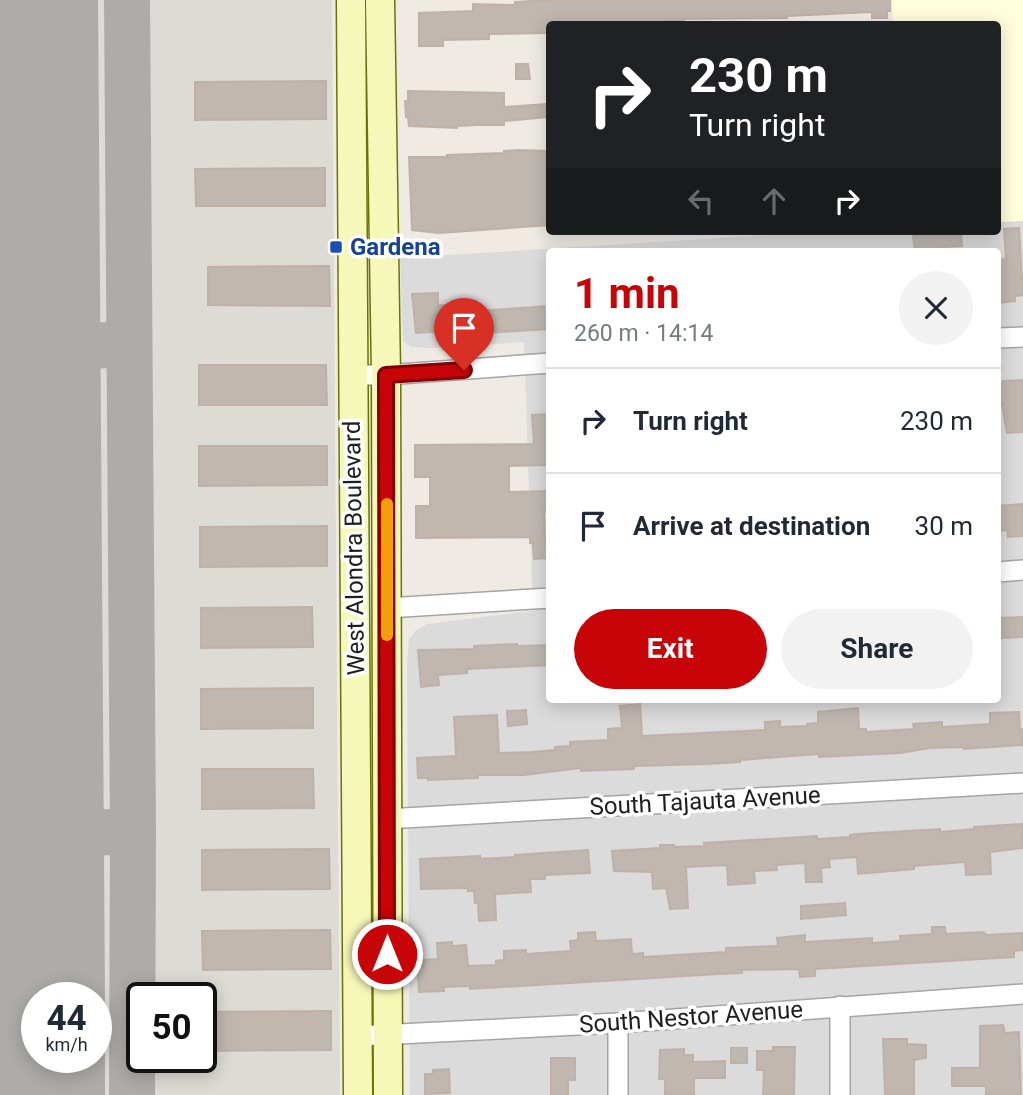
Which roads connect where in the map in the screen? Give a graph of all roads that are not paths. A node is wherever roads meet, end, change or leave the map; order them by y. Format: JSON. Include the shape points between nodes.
{"nodes":[{"id":1,"x":351,"y":0,"type":"edge"},
{"id":2,"x":380,"y":0,"type":"edge"},
{"id":3,"x":1023,"y":337,"type":"edge"},
{"id":4,"x":1001,"y":338,"type":"edge"},
{"id":5,"x":546,"y":363,"type":"edge"},
{"id":6,"x":352,"y":375,"type":"junction"},
{"id":7,"x":386,"y":375,"type":"junction"},
{"id":8,"x":1023,"y":570,"type":"edge"},
{"id":9,"x":1001,"y":572,"type":"edge"},
{"id":10,"x":546,"y":598,"type":"edge"},
{"id":11,"x":387,"y":608,"type":"junction"},
{"id":12,"x":1023,"y":783,"type":"edge"},
{"id":13,"x":386,"y":819,"type":"junction"},
{"id":14,"x":1023,"y":994,"type":"edge"},
{"id":15,"x":840,"y":1006,"type":"junction"},
{"id":16,"x":618,"y":1023,"type":"junction"},
{"id":17,"x":387,"y":1034,"type":"junction"},
{"id":18,"x":358,"y":1036,"type":"junction"},
{"id":19,"x":358,"y":1095,"type":"edge"},
{"id":20,"x":388,"y":1095,"type":"edge"},
{"id":21,"x":618,"y":1095,"type":"edge"},
{"id":22,"x":840,"y":1095,"type":"edge"}],
"edges":[{"from":1,"to":6,"type":"main road","name":"West Alondra Boulevard"},
{"from":2,"to":7,"type":"main road","name":"West Alondra Boulevard"},
{"from":3,"to":4,"type":"street"},
{"from":5,"to":7,"type":"street"},
{"from":6,"to":7,"type":"street"},
{"from":6,"to":18,"type":"main road","name":"West Alondra Boulevard"},
{"from":7,"to":11,"type":"main road","name":"West Alondra Boulevard"},
{"from":8,"to":9,"type":"street"},
{"from":10,"to":11,"type":"street"},
{"from":11,"to":13,"type":"main road","name":"West Alondra Boulevard"},
{"from":12,"to":13,"type":"street","name":"South Tajauta Avenue"},
{"from":13,"to":17,"type":"main road","name":"West Alondra Boulevard"},
{"from":14,"to":15,"type":"street","name":"South Nestor Avenue"},
{"from":15,"to":16,"type":"street","name":"South Nestor Avenue"},
{"from":15,"to":22,"type":"street"},
{"from":16,"to":17,"type":"street","name":"South Nestor Avenue"},
{"from":16,"to":21,"type":"street"},
{"from":17,"to":18,"type":"street","name":"South Nestor Avenue"},
{"from":17,"to":20,"type":"main road","name":"West Alondra Boulevard"},
{"from":18,"to":19,"type":"main road","name":"West Alondra Boulevard"}]}
